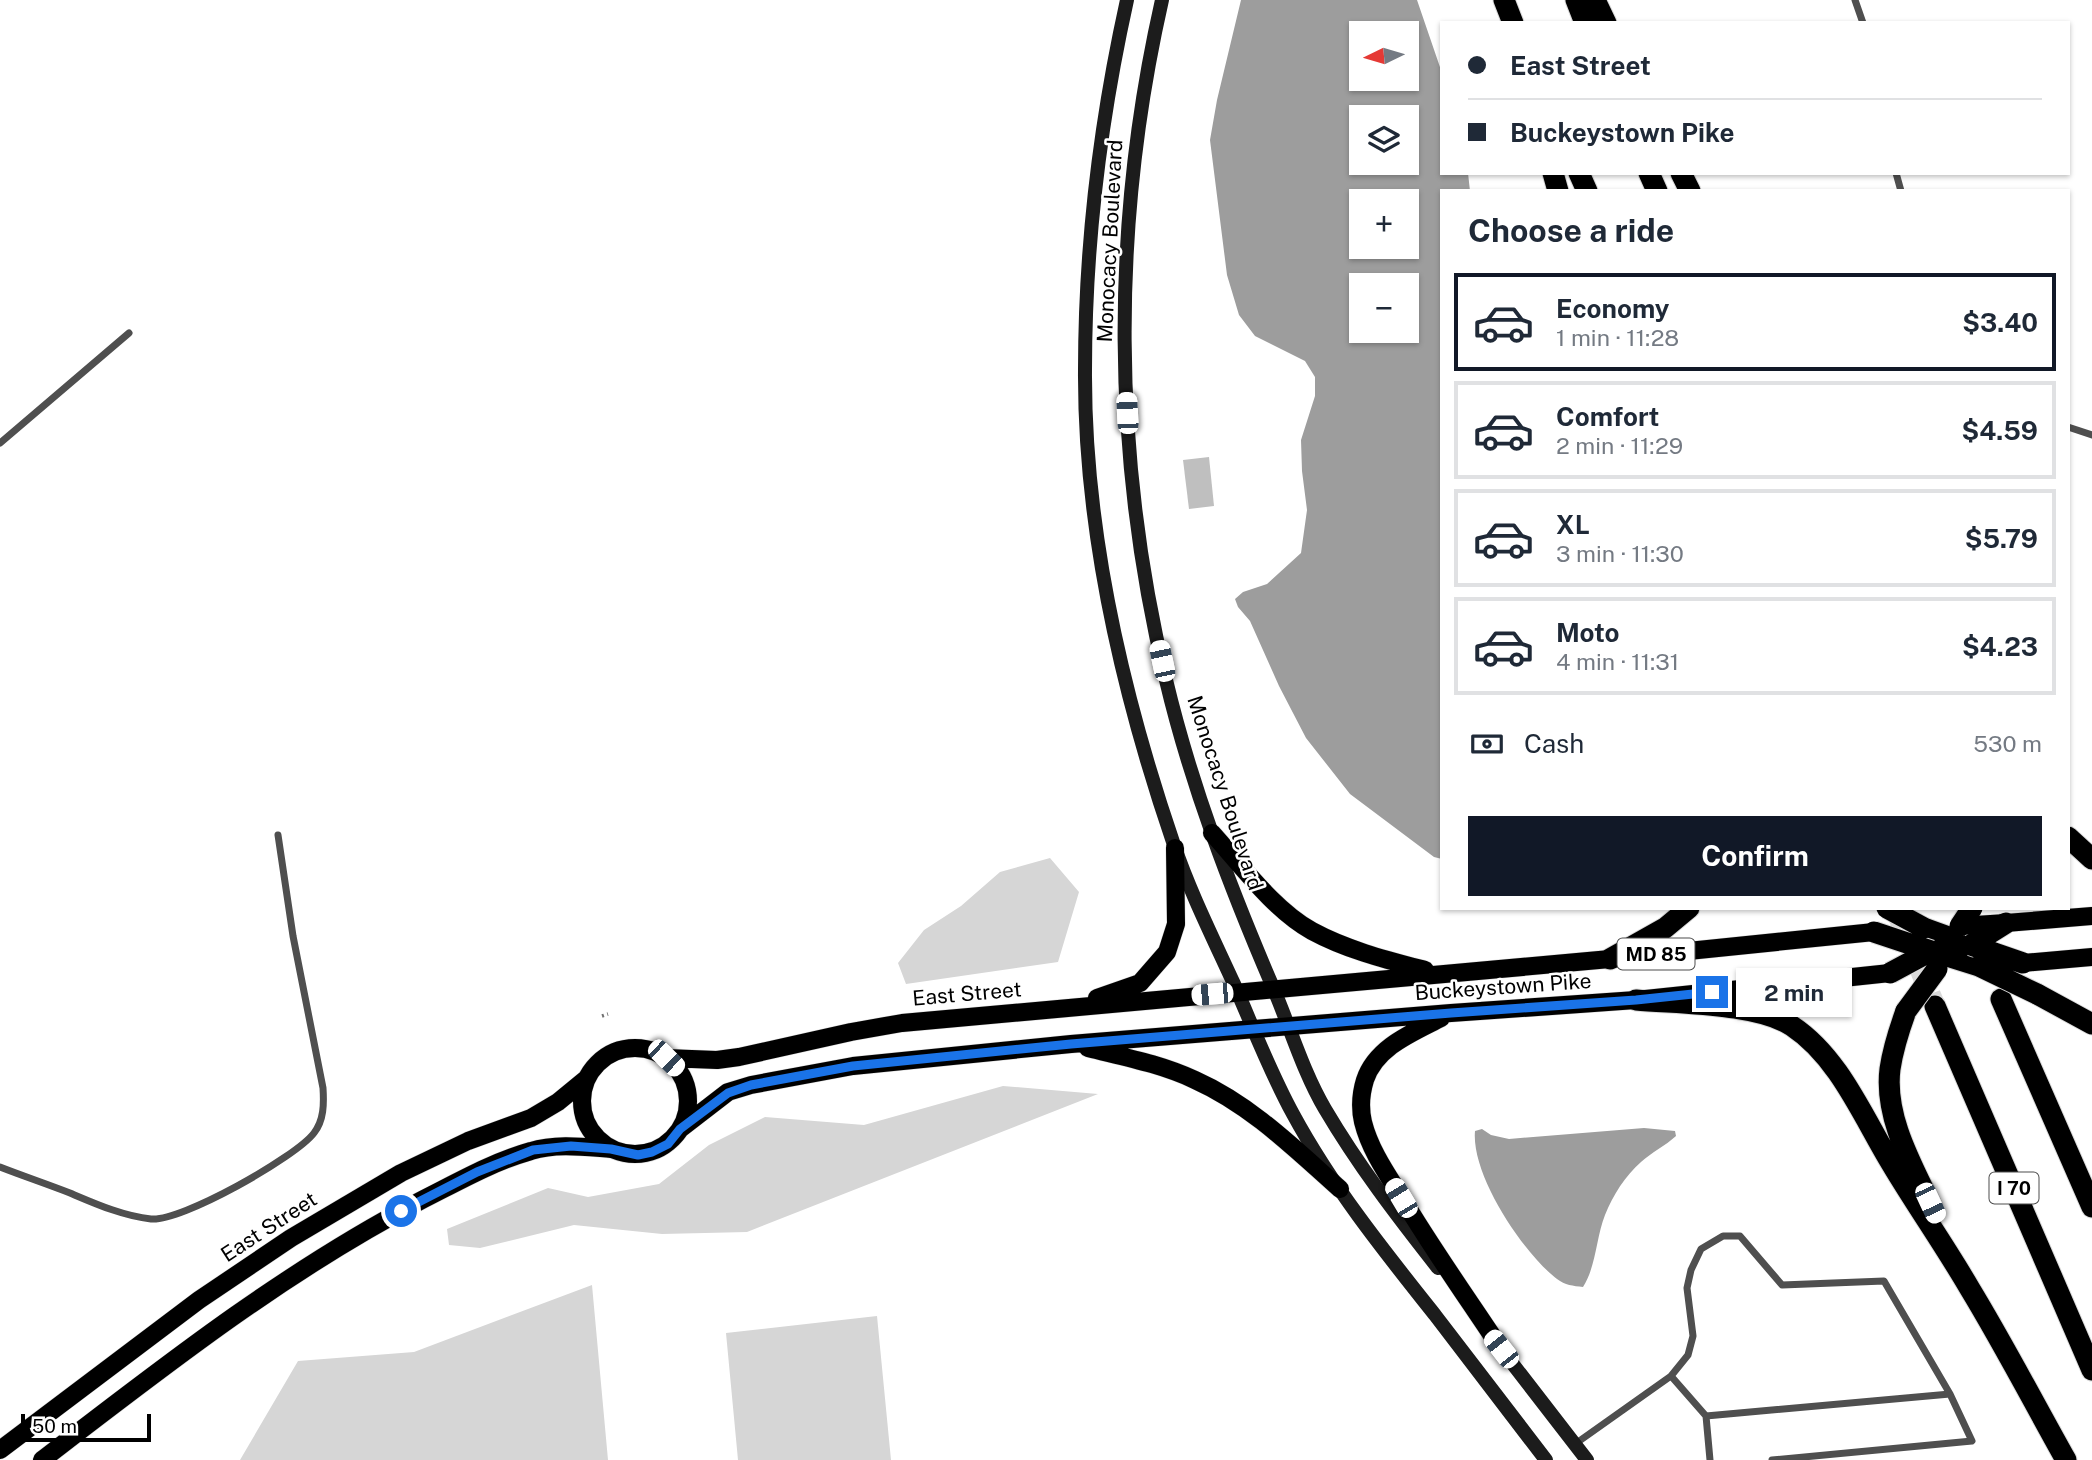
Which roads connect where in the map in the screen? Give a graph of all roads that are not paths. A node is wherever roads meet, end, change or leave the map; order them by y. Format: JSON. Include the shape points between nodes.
{"nodes":[{"id":1,"x":1127,"y":0,"type":"edge"},
{"id":2,"x":1162,"y":0,"type":"edge"},
{"id":3,"x":1503,"y":0,"type":"edge"},
{"id":4,"x":1576,"y":0,"type":"edge"},
{"id":5,"x":1595,"y":0,"type":"edge"},
{"id":6,"x":1855,"y":0,"type":"edge"},
{"id":7,"x":1512,"y":21,"type":"edge"},
{"id":8,"x":1584,"y":21,"type":"edge"},
{"id":9,"x":1605,"y":21,"type":"edge"},
{"id":10,"x":1862,"y":21,"type":"edge"},
{"id":11,"x":129,"y":334,"type":"dead end"},
{"id":12,"x":2070,"y":428,"type":"edge"},
{"id":13,"x":2092,"y":435,"type":"edge"},
{"id":14,"x":0,"y":443,"type":"edge"},
{"id":15,"x":1212,"y":833,"type":"junction"},
{"id":16,"x":278,"y":835,"type":"dead end"},
{"id":17,"x":2070,"y":839,"type":"edge"},
{"id":18,"x":1175,"y":848,"type":"junction"},
{"id":19,"x":2092,"y":859,"type":"edge"},
{"id":20,"x":1687,"y":910,"type":"edge"},
{"id":21,"x":1891,"y":910,"type":"edge"},
{"id":22,"x":2092,"y":916,"type":"edge"},
{"id":23,"x":2006,"y":923,"type":"junction"},
{"id":24,"x":1924,"y":928,"type":"junction"},
{"id":25,"x":1874,"y":932,"type":"junction"},
{"id":26,"x":1950,"y":941,"type":"edge"},
{"id":27,"x":1971,"y":945,"type":"junction"},
{"id":28,"x":2092,"y":957,"type":"edge"},
{"id":29,"x":1611,"y":958,"type":"junction"},
{"id":30,"x":2023,"y":963,"type":"junction"},
{"id":31,"x":1979,"y":966,"type":"junction"},
{"id":32,"x":1890,"y":972,"type":"joint"},
{"id":33,"x":1438,"y":974,"type":"junction"},
{"id":34,"x":1274,"y":988,"type":"junction"},
{"id":35,"x":1237,"y":991,"type":"junction"},
{"id":36,"x":2001,"y":999,"type":"dead end"},
{"id":37,"x":1636,"y":1000,"type":"junction"},
{"id":38,"x":1935,"y":1006,"type":"tunnel mouth"},
{"id":39,"x":1070,"y":1008,"type":"junction"},
{"id":40,"x":1451,"y":1013,"type":"junction"},
{"id":41,"x":2092,"y":1024,"type":"edge"},
{"id":42,"x":1290,"y":1027,"type":"junction"},
{"id":43,"x":1252,"y":1030,"type":"junction"},
{"id":44,"x":1071,"y":1044,"type":"junction"},
{"id":45,"x":666,"y":1058,"type":"junction"},
{"id":46,"x":586,"y":1079,"type":"junction"},
{"id":47,"x":680,"y":1129,"type":"junction"},
{"id":48,"x":611,"y":1149,"type":"junction"},
{"id":49,"x":0,"y":1167,"type":"edge"},
{"id":50,"x":1340,"y":1189,"type":"junction"},
{"id":51,"x":2092,"y":1207,"type":"edge"},
{"id":52,"x":1970,"y":1288,"type":"junction"},
{"id":53,"x":1501,"y":1349,"type":"junction"},
{"id":54,"x":2092,"y":1370,"type":"edge"},
{"id":55,"x":1671,"y":1376,"type":"junction"},
{"id":56,"x":1950,"y":1394,"type":"junction"},
{"id":57,"x":1706,"y":1416,"type":"junction"},
{"id":58,"x":1574,"y":1444,"type":"junction"},
{"id":59,"x":0,"y":1450,"type":"edge"},
{"id":60,"x":42,"y":1460,"type":"edge"},
{"id":61,"x":1546,"y":1460,"type":"edge"},
{"id":62,"x":1587,"y":1460,"type":"edge"},
{"id":63,"x":1710,"y":1460,"type":"edge"},
{"id":64,"x":1772,"y":1460,"type":"edge"},
{"id":65,"x":2066,"y":1460,"type":"edge"}],
"edges":[{"from":1,"to":18,"type":"main road","name":"Monocacy Boulevard","via":[[1103,122],[1088,249],[1084,372],[1099,542],[1126,685]]},
{"from":2,"to":15,"type":"main road","name":"Monocacy Boulevard","via":[[1138,120],[1129,209],[1123,319],[1127,413],[1136,522],[1149,598],[1170,694]]},
{"from":3,"to":7,"type":"highway"},
{"from":4,"to":8,"type":"highway"},
{"from":5,"to":9,"type":"highway"},
{"from":6,"to":10,"type":"lane"},
{"from":11,"to":14,"type":"lane"},
{"from":12,"to":13,"type":"lane"},
{"from":15,"to":33,"type":"main road","via":[[1273,901],[1311,931],[1363,953]]},
{"from":15,"to":34,"type":"main road","name":"Monocacy Boulevard"},
{"from":16,"to":49,"type":"lane","via":[[323,1088],[324,1111],[316,1131],[291,1155],[210,1201],[175,1216],[154,1219],[120,1213]]},
{"from":17,"to":19,"type":"highway"},
{"from":18,"to":35,"type":"main road","name":"Monocacy Boulevard"},
{"from":18,"to":39,"type":"main road","via":[[1176,924],[1167,952],[1140,983]]},
{"from":20,"to":29,"type":"highway","via":[[1665,928]]},
{"from":21,"to":24,"type":"highway","bridge":true},
{"from":22,"to":23,"type":"main road"},
{"from":23,"to":26,"type":"main road","bridge":true},
{"from":23,"to":27,"type":"highway","bridge":true},
{"from":24,"to":25,"type":"main road","name":"Buckeystown Pike","number":"MD 85","bridge":true},
{"from":24,"to":26,"type":"highway"},
{"from":25,"to":26,"type":"highway","bridge":true},
{"from":25,"to":29,"type":"main road","name":"Buckeystown Pike","number":"MD 85"},
{"from":26,"to":27,"type":"highway"},
{"from":26,"to":31,"type":"highway"},
{"from":26,"to":32,"type":"highway","bridge":true},
{"from":26,"to":52,"type":"highway","bridge":true,"via":[[1906,1011],[1889,1071],[1896,1127]]},
{"from":27,"to":30,"type":"highway","bridge":true},
{"from":28,"to":30,"type":"main road"},
{"from":29,"to":33,"type":"main road","name":"Buckeystown Pike","number":"MD 85"},
{"from":30,"to":31,"type":"main road","bridge":true},
{"from":31,"to":41,"type":"highway","bridge":true},
{"from":32,"to":37,"type":"main road","name":"Buckeystown Pike","number":"MD 85"},
{"from":33,"to":34,"type":"main road","name":"Buckeystown Pike","number":"MD 85"},
{"from":34,"to":35,"type":"main road","name":"East Street","number":"MD 85"},
{"from":34,"to":42,"type":"main road","name":"Monocacy Boulevard"},
{"from":35,"to":39,"type":"main road","name":"East Street"},
{"from":35,"to":43,"type":"main road","name":"Monocacy Boulevard"},
{"from":36,"to":51,"type":"highway"},
{"from":37,"to":40,"type":"main road","name":"Buckeystown Pike","number":"MD 85"},
{"from":37,"to":52,"type":"highway","via":[[1765,1015],[1791,1025],[1817,1047]]},
{"from":38,"to":54,"type":"highway","number":"I 70"},
{"from":39,"to":45,"type":"main road","name":"East Street","via":[[902,1023],[717,1060]]},
{"from":40,"to":42,"type":"main road","name":"Buckeystown Pike","number":"MD 85"},
{"from":40,"to":53,"type":"main road","via":[[1404,1037],[1379,1057],[1365,1081],[1363,1123],[1376,1156],[1414,1219]]},
{"from":42,"to":43,"type":"main road","name":"Buckeystown Pike","number":"MD 85"},
{"from":42,"to":53,"type":"main road","name":"Monocacy Boulevard","via":[[1322,1105],[1361,1167]]},
{"from":43,"to":44,"type":"main road"},
{"from":43,"to":50,"type":"main road","name":"Monocacy Boulevard","via":[[1294,1115]]},
{"from":44,"to":47,"type":"main road","via":[[853,1066],[751,1085],[728,1093]]},
{"from":44,"to":50,"type":"main road","via":[[1147,1063],[1237,1102]]},
{"from":45,"to":46,"type":"main road","via":[[649,1050],[626,1048],[607,1055]]},
{"from":45,"to":47,"type":"main road","via":[[686,1085],[688,1109]]},
{"from":46,"to":48,"type":"main road","via":[[581,1103],[586,1124]]},
{"from":46,"to":59,"type":"main road","name":"East Street","via":[[531,1118],[401,1173],[291,1238],[169,1322]]},
{"from":47,"to":48,"type":"main road","via":[[668,1144],[652,1152],[638,1155]]},
{"from":48,"to":60,"type":"main road","via":[[571,1146],[533,1150],[477,1172],[367,1229],[218,1327]]},
{"from":50,"to":61,"type":"main road","name":"Monocacy Boulevard"},
{"from":52,"to":65,"type":"highway"},
{"from":53,"to":58,"type":"main road","name":"Monocacy Boulevard"},
{"from":55,"to":56,"type":"lane","via":[[1688,1355],[1693,1336],[1687,1288],[1701,1249],[1723,1236],[1740,1236],[1782,1285],[1884,1281]]},
{"from":55,"to":57,"type":"lane"},
{"from":55,"to":58,"type":"lane"},
{"from":56,"to":57,"type":"lane"},
{"from":56,"to":64,"type":"lane","via":[[1972,1441]]},
{"from":57,"to":63,"type":"lane"},
{"from":58,"to":62,"type":"main road","name":"Monocacy Boulevard"}]}
